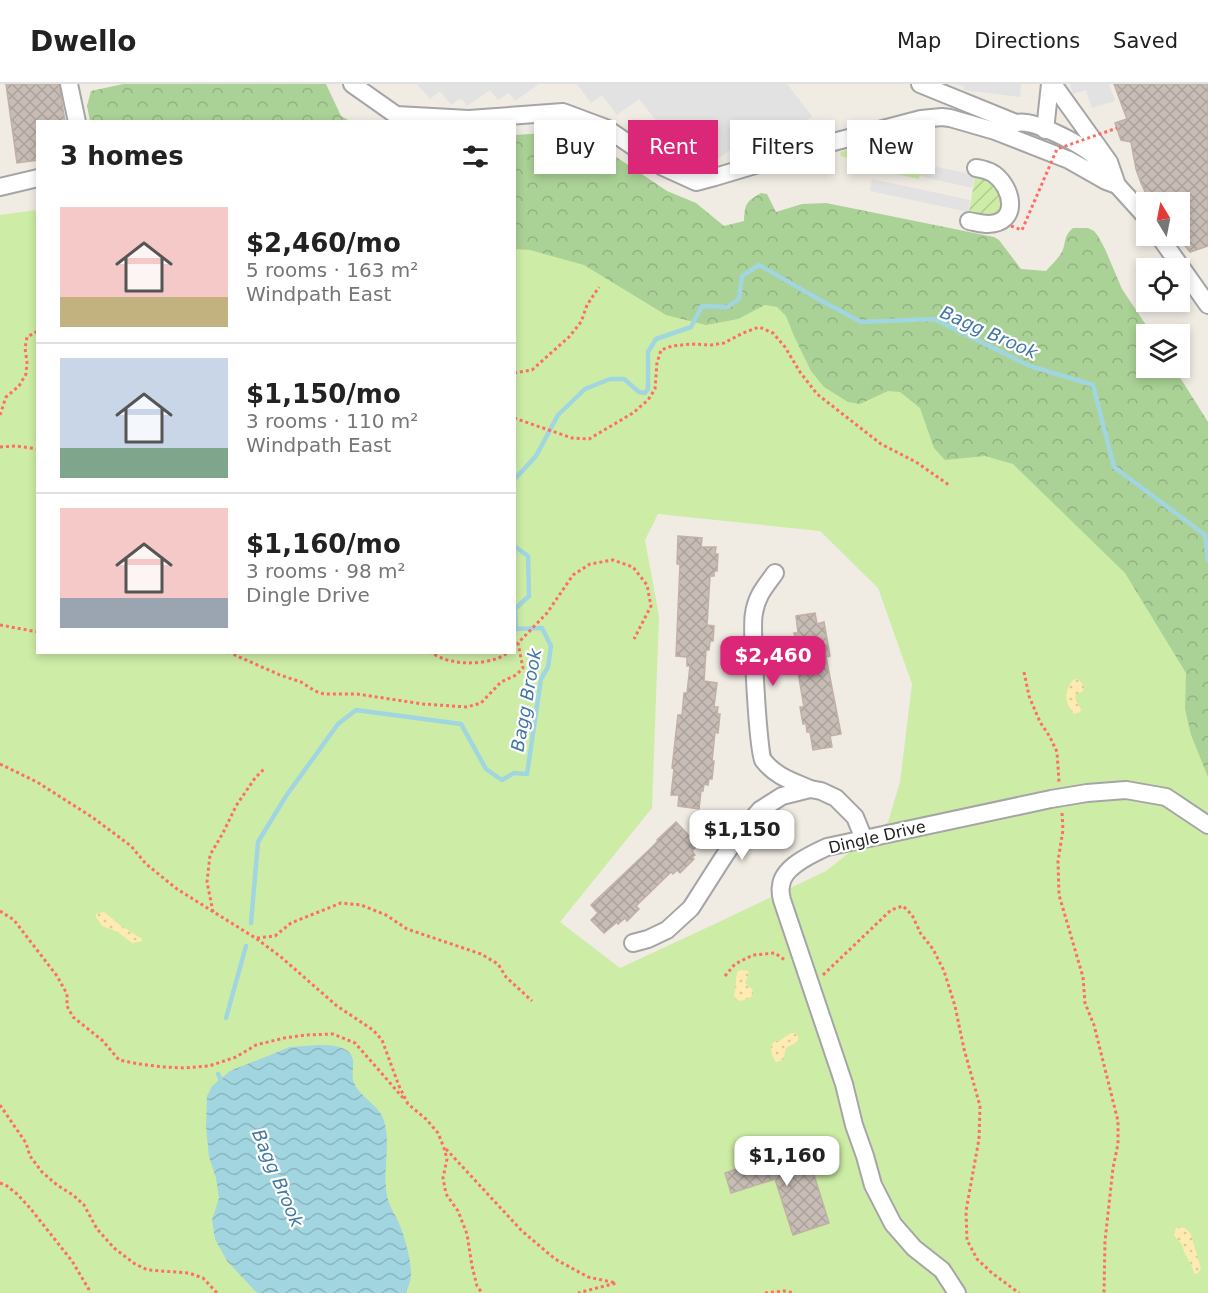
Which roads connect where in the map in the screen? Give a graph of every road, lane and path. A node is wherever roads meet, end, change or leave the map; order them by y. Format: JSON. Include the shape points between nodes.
{"nodes":[{"id":1,"x":69,"y":84,"type":"edge"},
{"id":2,"x":352,"y":84,"type":"edge"},
{"id":3,"x":920,"y":84,"type":"edge"},
{"id":4,"x":1052,"y":84,"type":"edge"},
{"id":5,"x":77,"y":120,"type":"edge"},
{"id":6,"x":1016,"y":123,"type":"junction"},
{"id":7,"x":1117,"y":128,"type":"dead end"},
{"id":8,"x":1045,"y":130,"type":"junction"},
{"id":9,"x":995,"y":131,"type":"junction"},
{"id":10,"x":976,"y":168,"type":"dead end"},
{"id":11,"x":36,"y":178,"type":"edge"},
{"id":12,"x":1117,"y":185,"type":"junction"},
{"id":13,"x":0,"y":187,"type":"edge"},
{"id":14,"x":1136,"y":206,"type":"edge"},
{"id":15,"x":969,"y":221,"type":"dead end"},
{"id":16,"x":1011,"y":226,"type":"dead end"},
{"id":17,"x":1167,"y":246,"type":"edge"},
{"id":18,"x":1194,"y":283,"type":"junction"},
{"id":19,"x":599,"y":287,"type":"dead end"},
{"id":20,"x":1208,"y":300,"type":"edge"},
{"id":21,"x":1208,"y":305,"type":"edge"},
{"id":22,"x":36,"y":331,"type":"edge"},
{"id":23,"x":516,"y":373,"type":"edge"},
{"id":24,"x":0,"y":415,"type":"edge"},
{"id":25,"x":516,"y":419,"type":"edge"},
{"id":26,"x":0,"y":447,"type":"edge"},
{"id":27,"x":36,"y":449,"type":"edge"},
{"id":28,"x":949,"y":485,"type":"dead end"},
{"id":29,"x":775,"y":573,"type":"dead end"},
{"id":30,"x":0,"y":625,"type":"edge"},
{"id":31,"x":36,"y":632,"type":"edge"},
{"id":32,"x":634,"y":639,"type":"dead end"},
{"id":33,"x":520,"y":641,"type":"junction"},
{"id":34,"x":516,"y":644,"type":"edge"},
{"id":35,"x":233,"y":654,"type":"edge"},
{"id":36,"x":434,"y":654,"type":"edge"},
{"id":37,"x":506,"y":654,"type":"edge"},
{"id":38,"x":1024,"y":672,"type":"dead end"},
{"id":39,"x":0,"y":764,"type":"edge"},
{"id":40,"x":265,"y":768,"type":"dead end"},
{"id":41,"x":810,"y":789,"type":"junction"},
{"id":42,"x":1060,"y":798,"type":"junction"},
{"id":43,"x":1208,"y":825,"type":"edge"},
{"id":44,"x":864,"y":839,"type":"junction"},
{"id":45,"x":0,"y":911,"type":"edge"},
{"id":46,"x":213,"y":912,"type":"junction"},
{"id":47,"x":255,"y":938,"type":"junction"},
{"id":48,"x":633,"y":943,"type":"dead end"},
{"id":49,"x":725,"y":976,"type":"dead end"},
{"id":50,"x":808,"y":977,"type":"junction"},
{"id":51,"x":531,"y":1001,"type":"dead end"},
{"id":52,"x":408,"y":1104,"type":"junction"},
{"id":53,"x":0,"y":1105,"type":"edge"},
{"id":54,"x":444,"y":1148,"type":"junction"},
{"id":55,"x":0,"y":1183,"type":"edge"},
{"id":56,"x":91,"y":1293,"type":"edge"},
{"id":57,"x":217,"y":1293,"type":"edge"},
{"id":58,"x":482,"y":1293,"type":"edge"},
{"id":59,"x":578,"y":1293,"type":"edge"},
{"id":60,"x":765,"y":1293,"type":"edge"},
{"id":61,"x":795,"y":1293,"type":"edge"},
{"id":62,"x":957,"y":1293,"type":"edge"},
{"id":63,"x":1019,"y":1293,"type":"edge"},
{"id":64,"x":1104,"y":1293,"type":"edge"}],
"edges":[{"from":1,"to":5,"type":"street"},
{"from":2,"to":9,"type":"street","via":[[396,115],[469,119],[563,112],[606,128],[663,167],[696,182],[927,117],[950,118]]},
{"from":3,"to":6,"type":"street"},
{"from":4,"to":8,"type":"street"},
{"from":4,"to":12,"type":"street","via":[[1109,162]]},
{"from":6,"to":8,"type":"street"},
{"from":6,"to":9,"type":"street"},
{"from":7,"to":16,"type":"path","bridge":true,"via":[[1057,149],[1022,230]]},
{"from":8,"to":12,"type":"street","via":[[1081,146]]},
{"from":9,"to":12,"type":"street","via":[[1070,160]]},
{"from":10,"to":15,"type":"street","via":[[1001,180],[1010,208],[998,222]]},
{"from":11,"to":13,"type":"street"},
{"from":12,"to":14,"type":"street"},
{"from":17,"to":18,"type":"street"},
{"from":18,"to":20,"type":"street"},
{"from":18,"to":21,"type":"street"},
{"from":19,"to":23,"type":"path","via":[[569,338],[532,370]]},
{"from":22,"to":24,"type":"path","via":[[27,337],[26,374],[6,397]]},
{"from":25,"to":28,"type":"path","via":[[568,437],[589,439],[648,400],[655,389],[662,350],[724,343],[759,327],[773,333],[817,394],[881,444]]},
{"from":26,"to":27,"type":"path"},
{"from":29,"to":41,"type":"street","via":[[758,596],[753,616],[762,758],[775,773]]},
{"from":30,"to":31,"type":"path"},
{"from":32,"to":33,"type":"path","via":[[651,606],[647,585],[633,567],[613,560],[590,564],[573,575],[547,613]]},
{"from":33,"to":34,"type":"path"},
{"from":33,"to":35,"type":"path","via":[[523,668],[501,682],[482,703],[466,707],[357,694],[324,694]]},
{"from":36,"to":37,"type":"path","via":[[453,662],[475,663]]},
{"from":38,"to":42,"type":"path","via":[[1029,696],[1057,752]]},
{"from":39,"to":46,"type":"path","via":[[92,817],[131,846],[177,890]]},
{"from":40,"to":46,"type":"path","via":[[236,806],[210,855],[207,882]]},
{"from":41,"to":44,"type":"street","via":[[836,798],[855,817]]},
{"from":41,"to":48,"type":"street","via":[[782,796],[760,810],[739,834],[692,908],[667,930]]},
{"from":42,"to":43,"type":"street","name":"Dingle Drive","via":[[1126,790],[1166,797]]},
{"from":42,"to":44,"type":"street","name":"Dingle Drive"},
{"from":42,"to":64,"type":"path","via":[[1063,830],[1058,861],[1059,896],[1118,1121],[1105,1241]]},
{"from":44,"to":50,"type":"street","name":"Dingle Drive","via":[[806,857],[791,867],[780,883]]},
{"from":45,"to":52,"type":"path","via":[[14,920],[57,976],[68,994],[67,1006],[73,1017],[120,1060],[164,1067],[208,1066],[256,1045],[333,1034],[355,1043]]},
{"from":46,"to":47,"type":"path"},
{"from":47,"to":51,"type":"path","via":[[275,936],[291,922],[340,903],[361,905],[387,915],[407,929],[482,954],[498,964]]},
{"from":47,"to":52,"type":"path","via":[[336,1006],[373,1030],[382,1040]]},
{"from":49,"to":50,"type":"path","via":[[735,964],[753,955],[775,954],[802,977]]},
{"from":50,"to":62,"type":"street","name":"Dingle Drive","via":[[873,1185],[893,1224],[914,1248],[942,1270]]},
{"from":50,"to":63,"type":"path","via":[[820,977],[891,910],[903,906],[912,915],[944,971],[980,1106],[966,1240],[977,1260]]},
{"from":52,"to":54,"type":"path","via":[[438,1133]]},
{"from":53,"to":57,"type":"path","via":[[42,1172],[84,1205],[97,1229],[114,1248],[148,1270],[189,1273],[202,1278]]},
{"from":54,"to":58,"type":"path","via":[[446,1194],[467,1234],[477,1286]]},
{"from":54,"to":59,"type":"path","via":[[514,1224],[555,1259],[588,1277],[616,1283]]},
{"from":55,"to":56,"type":"path","via":[[30,1208],[72,1261]]},
{"from":60,"to":61,"type":"path"}]}
